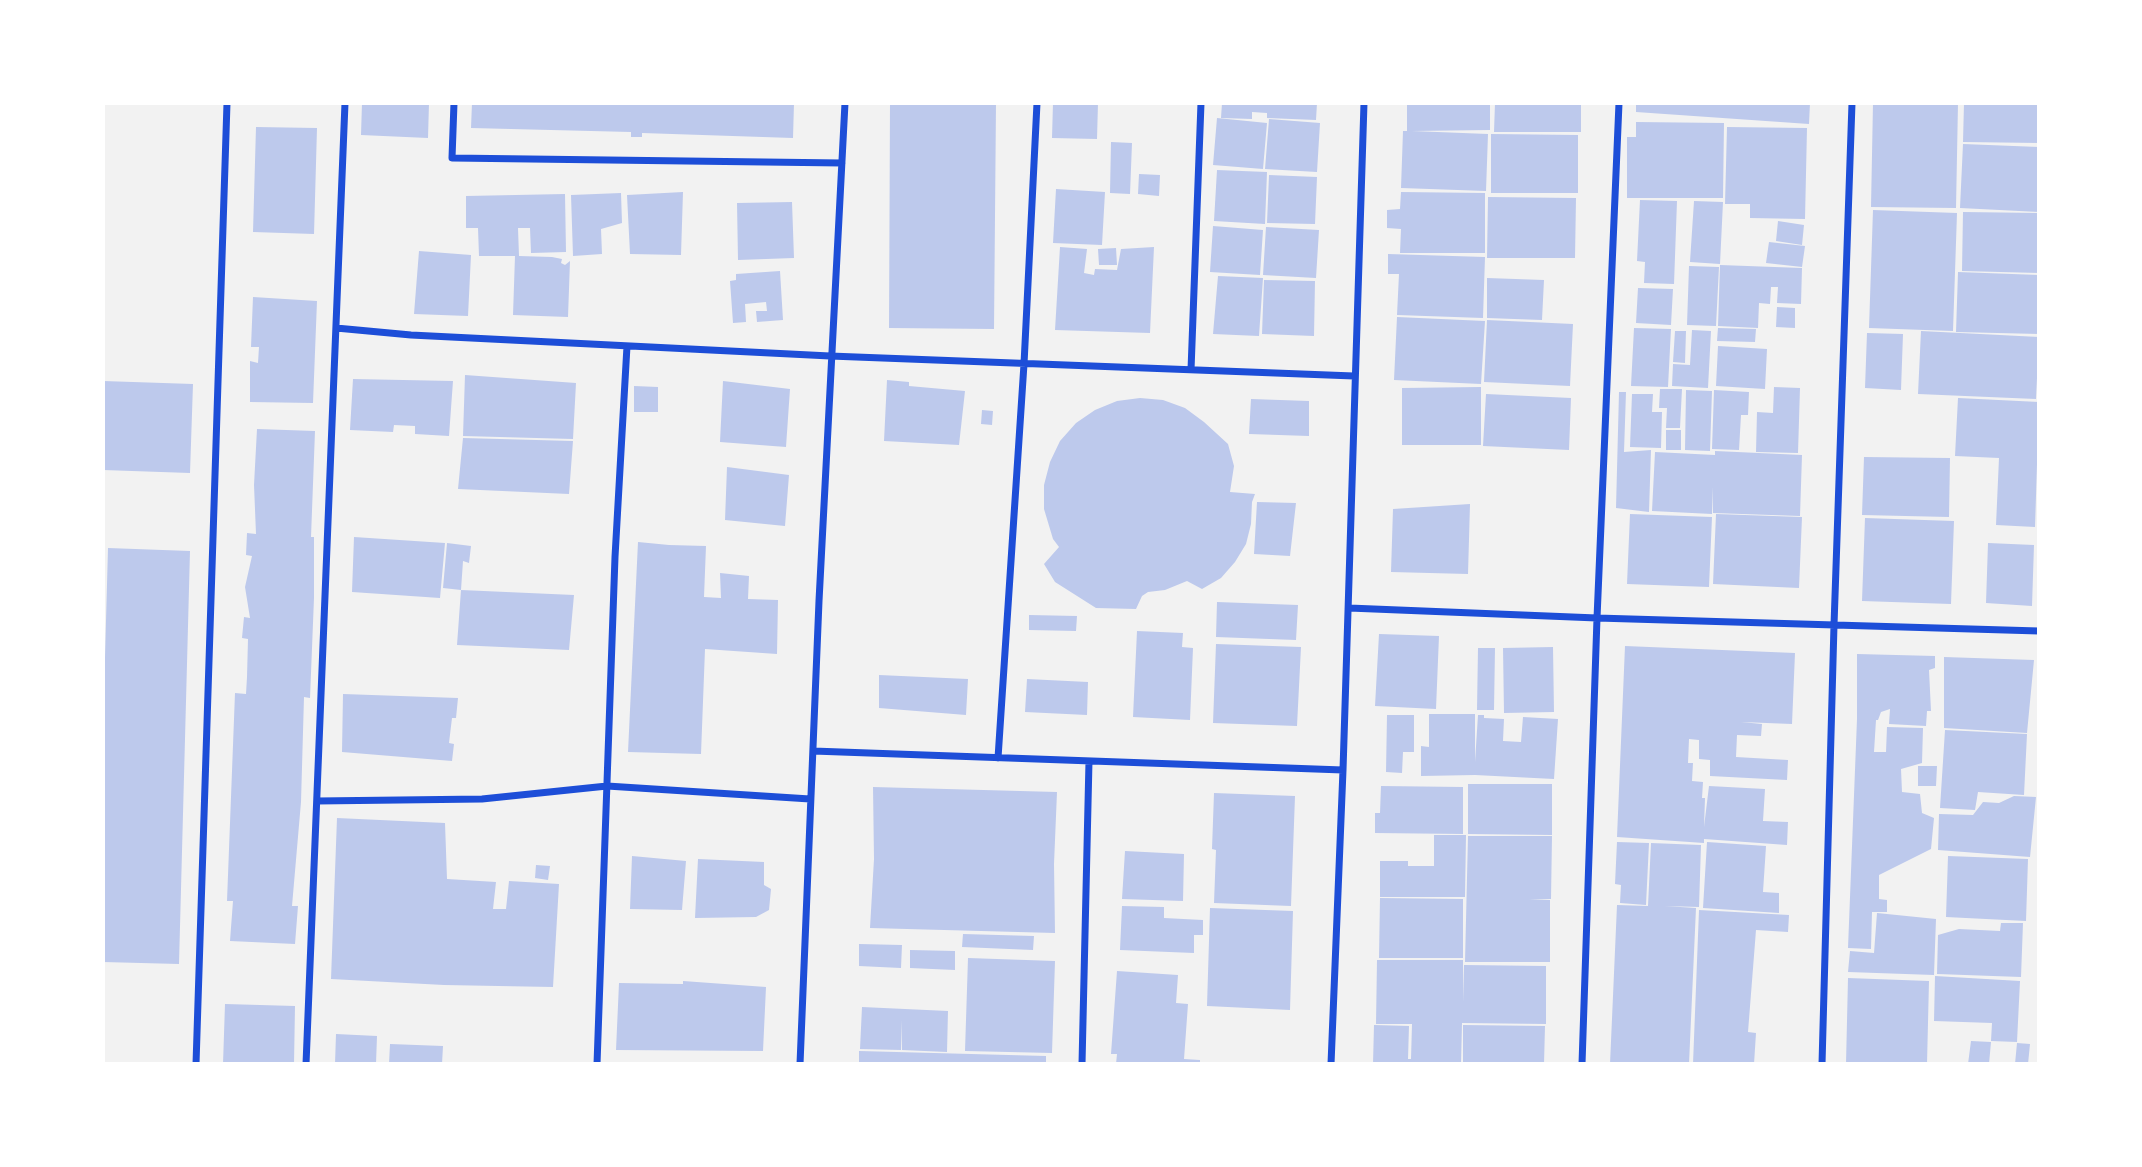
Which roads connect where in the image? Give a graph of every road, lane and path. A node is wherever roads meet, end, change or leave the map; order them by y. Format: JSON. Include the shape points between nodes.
{"nodes":[{"id":1,"x":228,"y":103,"type":"edge"},
{"id":2,"x":345,"y":103,"type":"edge"},
{"id":3,"x":454,"y":103,"type":"edge"},
{"id":4,"x":845,"y":103,"type":"edge"},
{"id":5,"x":1037,"y":103,"type":"edge"},
{"id":6,"x":1201,"y":103,"type":"edge"},
{"id":7,"x":1364,"y":103,"type":"edge"},
{"id":8,"x":1619,"y":103,"type":"edge"},
{"id":9,"x":1852,"y":103,"type":"edge"},
{"id":10,"x":842,"y":163,"type":"junction"},
{"id":11,"x":336,"y":328,"type":"junction"},
{"id":12,"x":627,"y":346,"type":"junction"},
{"id":13,"x":830,"y":356,"type":"junction"},
{"id":14,"x":1024,"y":364,"type":"junction"},
{"id":15,"x":1191,"y":370,"type":"junction"},
{"id":16,"x":1354,"y":376,"type":"junction"},
{"id":17,"x":1349,"y":608,"type":"junction"},
{"id":18,"x":1597,"y":618,"type":"junction"},
{"id":19,"x":1834,"y":625,"type":"junction"},
{"id":20,"x":2039,"y":631,"type":"edge"},
{"id":21,"x":813,"y":751,"type":"junction"},
{"id":22,"x":998,"y":758,"type":"junction"},
{"id":23,"x":1089,"y":761,"type":"junction"},
{"id":24,"x":1343,"y":770,"type":"junction"},
{"id":25,"x":607,"y":786,"type":"junction"},
{"id":26,"x":810,"y":799,"type":"junction"},
{"id":27,"x":317,"y":801,"type":"junction"},
{"id":28,"x":196,"y":1064,"type":"edge"},
{"id":29,"x":306,"y":1064,"type":"edge"},
{"id":30,"x":597,"y":1064,"type":"edge"},
{"id":31,"x":800,"y":1064,"type":"edge"},
{"id":32,"x":1082,"y":1064,"type":"edge"},
{"id":33,"x":1331,"y":1064,"type":"edge"},
{"id":34,"x":1582,"y":1064,"type":"edge"},
{"id":35,"x":1822,"y":1064,"type":"edge"}],
"edges":[{"from":1,"to":28,"type":"street"},
{"from":2,"to":11,"type":"street"},
{"from":3,"to":10,"type":"street","via":[[452,158]]},
{"from":4,"to":10,"type":"street"},
{"from":5,"to":14,"type":"street"},
{"from":6,"to":15,"type":"street"},
{"from":7,"to":16,"type":"street"},
{"from":8,"to":18,"type":"street"},
{"from":9,"to":19,"type":"street"},
{"from":10,"to":13,"type":"street"},
{"from":11,"to":12,"type":"street"},
{"from":11,"to":27,"type":"street"},
{"from":12,"to":13,"type":"street"},
{"from":12,"to":25,"type":"street"},
{"from":13,"to":14,"type":"street"},
{"from":13,"to":21,"type":"street"},
{"from":14,"to":15,"type":"street"},
{"from":14,"to":22,"type":"street"},
{"from":15,"to":16,"type":"street"},
{"from":16,"to":17,"type":"street"},
{"from":17,"to":18,"type":"street"},
{"from":17,"to":24,"type":"street"},
{"from":18,"to":19,"type":"street"},
{"from":18,"to":34,"type":"street"},
{"from":19,"to":20,"type":"street"},
{"from":19,"to":35,"type":"street"},
{"from":21,"to":22,"type":"street"},
{"from":21,"to":26,"type":"street"},
{"from":22,"to":23,"type":"street"},
{"from":23,"to":24,"type":"street"},
{"from":23,"to":32,"type":"street"},
{"from":24,"to":33,"type":"street"},
{"from":25,"to":26,"type":"street"},
{"from":25,"to":27,"type":"street","via":[[482,799]]},
{"from":25,"to":30,"type":"street"},
{"from":26,"to":31,"type":"street"},
{"from":27,"to":29,"type":"street"}]}
